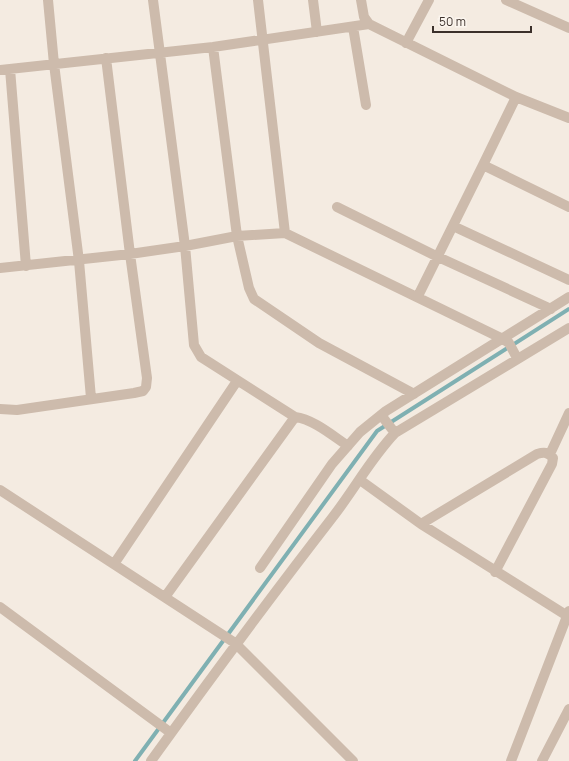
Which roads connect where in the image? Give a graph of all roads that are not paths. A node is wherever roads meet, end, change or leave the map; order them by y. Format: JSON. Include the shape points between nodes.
{"nodes":[{"id":1,"x":48,"y":0,"type":"edge"},
{"id":2,"x":152,"y":0,"type":"edge"},
{"id":3,"x":258,"y":0,"type":"edge"},
{"id":4,"x":313,"y":0,"type":"edge"},
{"id":5,"x":361,"y":0,"type":"edge"},
{"id":6,"x":429,"y":0,"type":"edge"},
{"id":7,"x":506,"y":0,"type":"edge"},
{"id":8,"x":369,"y":24,"type":"junction"},
{"id":9,"x":353,"y":27,"type":"junction"},
{"id":10,"x":569,"y":28,"type":"edge"},
{"id":11,"x":317,"y":32,"type":"junction"},
{"id":12,"x":263,"y":40,"type":"junction"},
{"id":13,"x":406,"y":43,"type":"junction"},
{"id":14,"x":213,"y":47,"type":"junction"},
{"id":15,"x":159,"y":52,"type":"junction"},
{"id":16,"x":106,"y":58,"type":"junction"},
{"id":17,"x":54,"y":64,"type":"junction"},
{"id":18,"x":5,"y":70,"type":"edge"},
{"id":19,"x":516,"y":97,"type":"junction"},
{"id":20,"x":366,"y":105,"type":"dead end"},
{"id":21,"x":569,"y":118,"type":"edge"},
{"id":22,"x":483,"y":165,"type":"junction"},
{"id":23,"x":337,"y":207,"type":"dead end"},
{"id":24,"x":569,"y":207,"type":"edge"},
{"id":25,"x":452,"y":226,"type":"junction"},
{"id":26,"x":285,"y":233,"type":"junction"},
{"id":27,"x":237,"y":236,"type":"junction"},
{"id":28,"x":185,"y":246,"type":"junction"},
{"id":29,"x":130,"y":254,"type":"junction"},
{"id":30,"x":436,"y":256,"type":"junction"},
{"id":31,"x":79,"y":261,"type":"junction"},
{"id":32,"x":26,"y":266,"type":"junction"},
{"id":33,"x":0,"y":268,"type":"edge"},
{"id":34,"x":569,"y":280,"type":"edge"},
{"id":35,"x":418,"y":296,"type":"junction"},
{"id":36,"x":569,"y":297,"type":"edge"},
{"id":37,"x":550,"y":309,"type":"junction"},
{"id":38,"x":569,"y":328,"type":"edge"},
{"id":39,"x":510,"y":347,"type":"junction"},
{"id":40,"x":237,"y":382,"type":"junction"},
{"id":41,"x":414,"y":394,"type":"junction"},
{"id":42,"x":91,"y":398,"type":"junction"},
{"id":43,"x":0,"y":409,"type":"edge"},
{"id":44,"x":569,"y":413,"type":"edge"},
{"id":45,"x":295,"y":417,"type":"junction"},
{"id":46,"x":388,"y":424,"type":"junction"},
{"id":47,"x":348,"y":446,"type":"junction"},
{"id":48,"x":550,"y":454,"type":"junction"},
{"id":49,"x":360,"y":480,"type":"junction"},
{"id":50,"x":0,"y":490,"type":"edge"},
{"id":51,"x":421,"y":524,"type":"junction"},
{"id":52,"x":114,"y":564,"type":"junction"},
{"id":53,"x":260,"y":568,"type":"dead end"},
{"id":54,"x":495,"y":572,"type":"junction"},
{"id":55,"x":165,"y":597,"type":"junction"},
{"id":56,"x":0,"y":607,"type":"edge"},
{"id":57,"x":568,"y":615,"type":"edge"},
{"id":58,"x":235,"y":643,"type":"junction"},
{"id":59,"x":569,"y":709,"type":"edge"},
{"id":60,"x":168,"y":731,"type":"junction"},
{"id":61,"x":151,"y":761,"type":"edge"},
{"id":62,"x":353,"y":761,"type":"edge"},
{"id":63,"x":511,"y":761,"type":"edge"},
{"id":64,"x":542,"y":761,"type":"edge"}],
"edges":[{"from":1,"to":17,"type":"street"},
{"from":2,"to":15,"type":"street"},
{"from":3,"to":12,"type":"street"},
{"from":4,"to":11,"type":"street"},
{"from":5,"to":8,"type":"street","via":[[364,17]]},
{"from":6,"to":13,"type":"street"},
{"from":7,"to":10,"type":"street"},
{"from":8,"to":9,"type":"street"},
{"from":8,"to":13,"type":"street"},
{"from":9,"to":11,"type":"street"},
{"from":9,"to":20,"type":"street"},
{"from":11,"to":12,"type":"street"},
{"from":12,"to":14,"type":"street"},
{"from":12,"to":26,"type":"street"},
{"from":13,"to":19,"type":"street"},
{"from":14,"to":15,"type":"street"},
{"from":14,"to":27,"type":"street"},
{"from":15,"to":16,"type":"street"},
{"from":15,"to":28,"type":"street"},
{"from":16,"to":17,"type":"street"},
{"from":16,"to":29,"type":"street"},
{"from":17,"to":18,"type":"street"},
{"from":17,"to":31,"type":"street"},
{"from":18,"to":32,"type":"street"},
{"from":19,"to":21,"type":"street"},
{"from":19,"to":22,"type":"street"},
{"from":22,"to":24,"type":"street"},
{"from":22,"to":25,"type":"street"},
{"from":23,"to":30,"type":"street"},
{"from":25,"to":30,"type":"street"},
{"from":25,"to":34,"type":"street"},
{"from":26,"to":27,"type":"street"},
{"from":26,"to":35,"type":"street"},
{"from":27,"to":28,"type":"street"},
{"from":27,"to":41,"type":"street","via":[[254,300],[319,343]]},
{"from":28,"to":29,"type":"street"},
{"from":28,"to":40,"type":"street","via":[[194,345],[201,357]]},
{"from":29,"to":31,"type":"street"},
{"from":29,"to":42,"type":"street","via":[[147,378],[146,387],[143,391]]},
{"from":30,"to":35,"type":"street"},
{"from":30,"to":37,"type":"street"},
{"from":31,"to":32,"type":"street"},
{"from":31,"to":42,"type":"street"},
{"from":32,"to":33,"type":"street"},
{"from":35,"to":39,"type":"street"},
{"from":36,"to":37,"type":"street"},
{"from":37,"to":39,"type":"street"},
{"from":38,"to":39,"type":"street"},
{"from":39,"to":41,"type":"street"},
{"from":39,"to":46,"type":"street"},
{"from":40,"to":45,"type":"street"},
{"from":40,"to":52,"type":"street"},
{"from":41,"to":46,"type":"street"},
{"from":42,"to":43,"type":"street","via":[[17,410]]},
{"from":44,"to":48,"type":"street"},
{"from":45,"to":47,"type":"street","via":[[314,425]]},
{"from":45,"to":55,"type":"street"},
{"from":46,"to":47,"type":"street","via":[[360,432]]},
{"from":46,"to":49,"type":"street","via":[[383,445]]},
{"from":47,"to":53,"type":"street","via":[[332,464]]},
{"from":48,"to":51,"type":"street","via":[[537,454]]},
{"from":48,"to":54,"type":"street","via":[[553,458],[552,464]]},
{"from":49,"to":51,"type":"street"},
{"from":49,"to":58,"type":"street"},
{"from":50,"to":52,"type":"street"},
{"from":51,"to":54,"type":"street"},
{"from":52,"to":55,"type":"street"},
{"from":54,"to":57,"type":"street"},
{"from":55,"to":58,"type":"street"},
{"from":56,"to":60,"type":"street"},
{"from":57,"to":63,"type":"street"},
{"from":58,"to":60,"type":"street"},
{"from":58,"to":62,"type":"street"},
{"from":59,"to":64,"type":"street"},
{"from":60,"to":61,"type":"street"}]}
